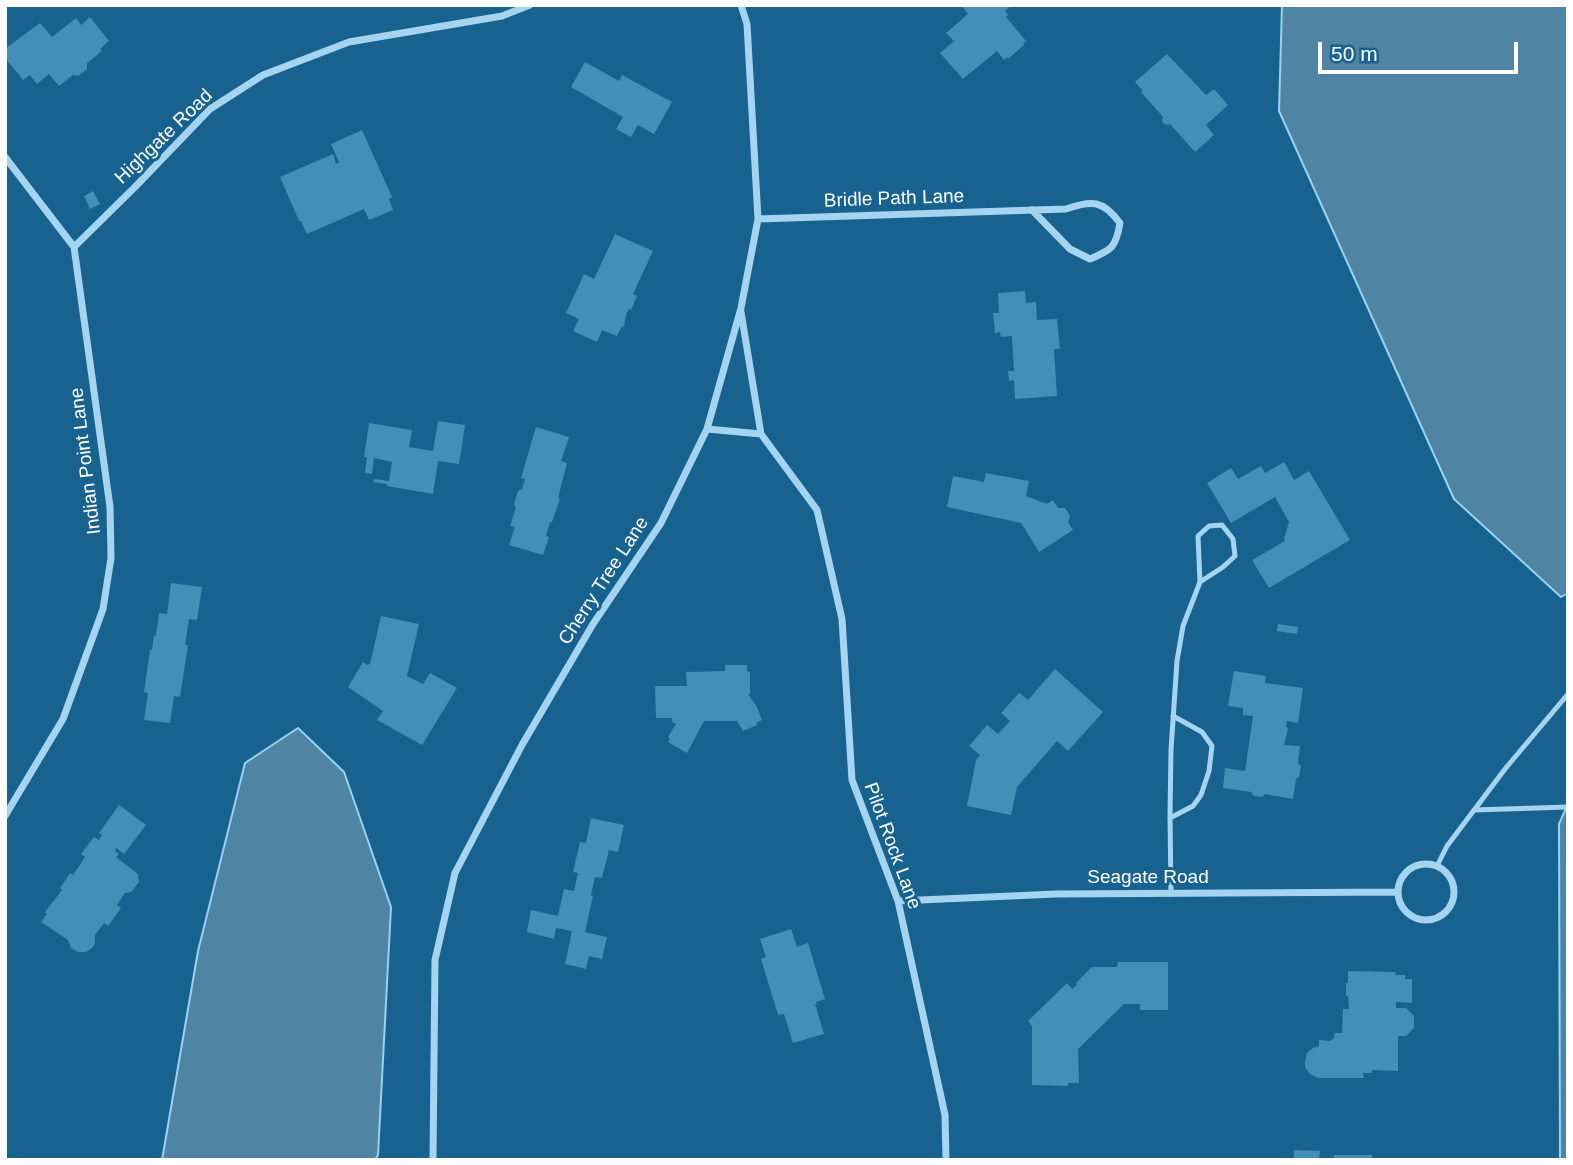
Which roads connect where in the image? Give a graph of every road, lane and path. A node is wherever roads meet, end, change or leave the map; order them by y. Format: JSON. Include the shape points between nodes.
{"nodes":[{"id":1,"x":530,"y":5,"type":"edge"},
{"id":2,"x":741,"y":5,"type":"edge"},
{"id":3,"x":5,"y":157,"type":"edge"},
{"id":4,"x":1032,"y":210,"type":"junction"},
{"id":5,"x":758,"y":219,"type":"junction"},
{"id":6,"x":74,"y":247,"type":"junction"},
{"id":7,"x":741,"y":308,"type":"junction"},
{"id":8,"x":707,"y":429,"type":"junction"},
{"id":9,"x":761,"y":434,"type":"junction"},
{"id":10,"x":1200,"y":582,"type":"junction"},
{"id":11,"x":1568,"y":694,"type":"edge"},
{"id":12,"x":1173,"y":716,"type":"junction"},
{"id":13,"x":1568,"y":807,"type":"edge"},
{"id":14,"x":1474,"y":810,"type":"junction"},
{"id":15,"x":5,"y":816,"type":"edge"},
{"id":16,"x":1170,"y":818,"type":"junction"},
{"id":17,"x":1437,"y":866,"type":"junction"},
{"id":18,"x":1398,"y":892,"type":"junction"},
{"id":19,"x":1171,"y":894,"type":"junction"},
{"id":20,"x":898,"y":901,"type":"junction"},
{"id":21,"x":433,"y":1160,"type":"edge"},
{"id":22,"x":946,"y":1160,"type":"edge"}],
"edges":[{"from":1,"to":6,"type":"street","name":"Highgate Road","via":[[502,16],[349,42],[263,75],[210,108]]},
{"from":2,"to":5,"type":"street","name":"Cherry Tree Lane","via":[[747,23]]},
{"from":3,"to":6,"type":"street"},
{"from":4,"to":4,"type":"street","name":"Bridle Path Lane","via":[[1098,204],[1120,223],[1117,241],[1106,253],[1090,259],[1070,249]]},
{"from":4,"to":5,"type":"street","name":"Bridle Path Lane"},
{"from":5,"to":7,"type":"street","name":"Cherry Tree Lane"},
{"from":6,"to":15,"type":"street","name":"Indian Point Lane","via":[[110,507],[111,558],[103,609],[63,719]]},
{"from":7,"to":8,"type":"street","name":"Cherry Tree Lane"},
{"from":7,"to":9,"type":"street","name":"Pilot Rock Lane"},
{"from":8,"to":9,"type":"street"},
{"from":8,"to":21,"type":"street","name":"Cherry Tree Lane","via":[[661,523],[593,624],[455,873],[435,960]]},
{"from":9,"to":20,"type":"street","name":"Pilot Rock Lane","via":[[817,510],[842,619],[852,780]]},
{"from":10,"to":10,"type":"lane","via":[[1235,556],[1233,539],[1222,525],[1209,526],[1198,536]]},
{"from":10,"to":12,"type":"lane","via":[[1183,626]]},
{"from":11,"to":14,"type":"lane"},
{"from":12,"to":16,"type":"lane"},
{"from":12,"to":16,"type":"lane","via":[[1202,732],[1212,746],[1201,795],[1193,806]]},
{"from":13,"to":14,"type":"lane"},
{"from":14,"to":17,"type":"lane"},
{"from":16,"to":19,"type":"lane"},
{"from":17,"to":18,"type":"street","via":[[1416,867],[1407,873]]},
{"from":17,"to":18,"type":"street","via":[[1452,881],[1454,892],[1452,903],[1437,918],[1416,918],[1407,912]]},
{"from":18,"to":19,"type":"street","name":"Seagate Road"},
{"from":19,"to":20,"type":"street","name":"Seagate Road"},
{"from":20,"to":22,"type":"street","name":"Pilot Rock Lane","via":[[945,1115]]}]}
